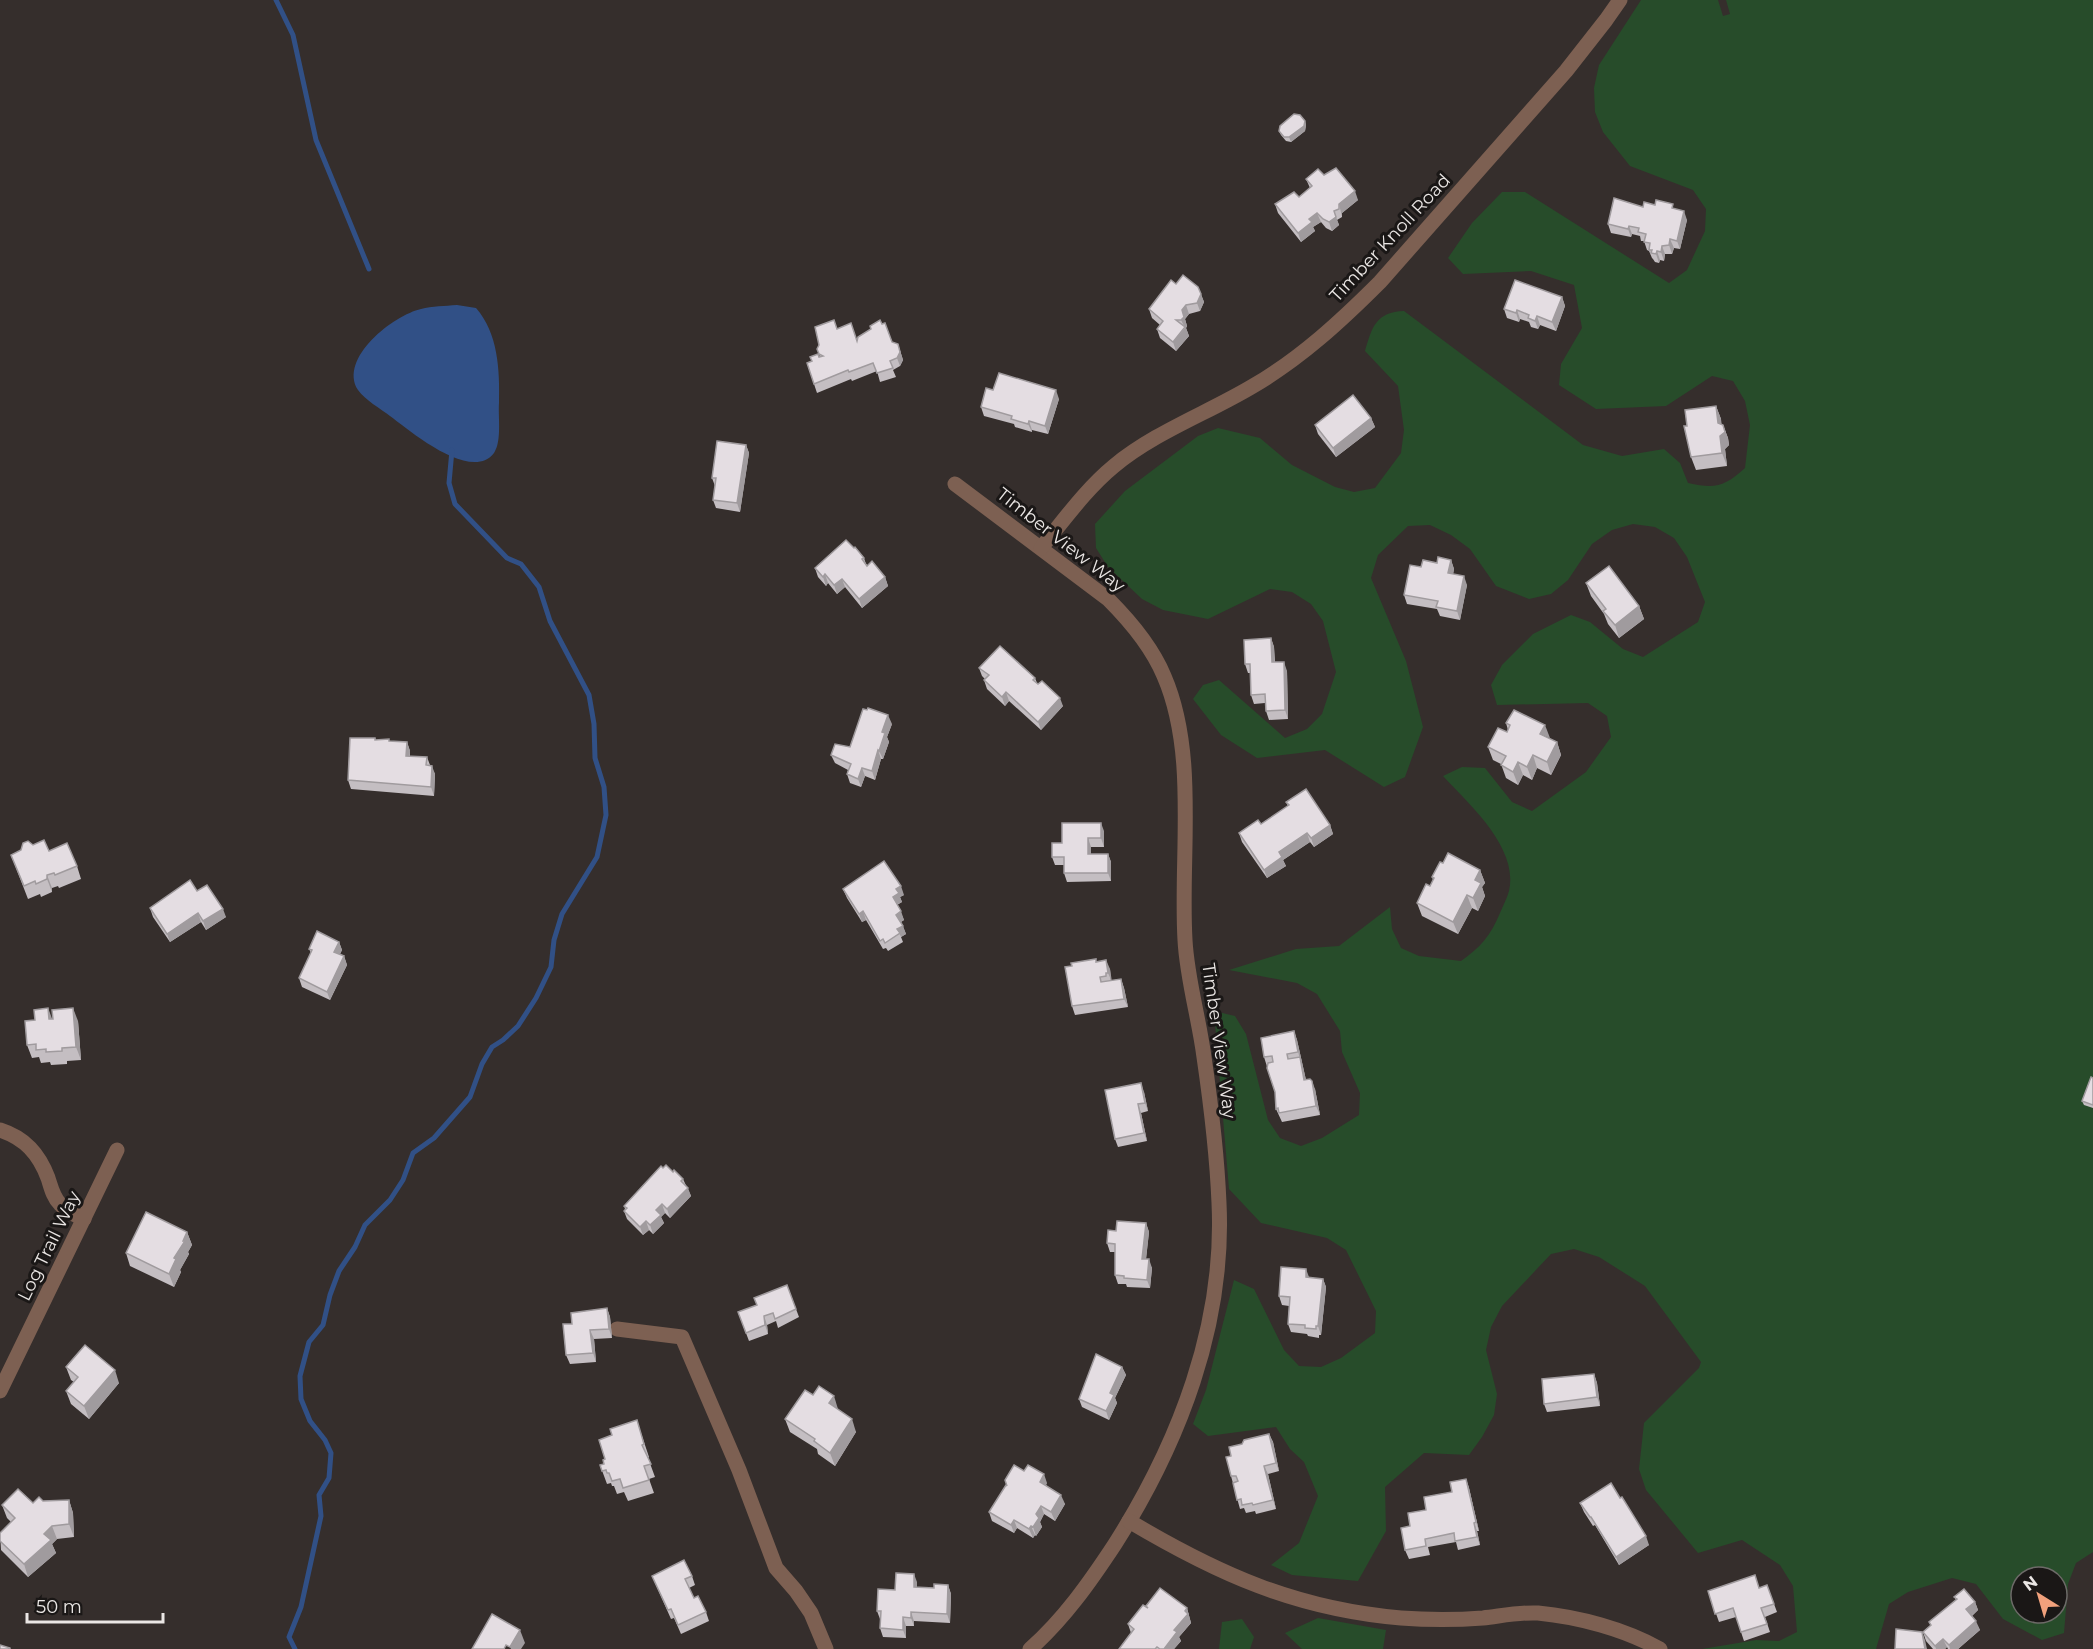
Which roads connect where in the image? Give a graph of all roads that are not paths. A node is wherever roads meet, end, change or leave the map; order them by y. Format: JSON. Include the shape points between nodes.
{"nodes":[{"id":1,"x":1620,"y":0,"type":"edge"},
{"id":2,"x":955,"y":484,"type":"dead end"},
{"id":3,"x":1041,"y":548,"type":"junction"},
{"id":4,"x":0,"y":1130,"type":"edge"},
{"id":5,"x":117,"y":1150,"type":"dead end"},
{"id":6,"x":84,"y":1219,"type":"junction"},
{"id":7,"x":617,"y":1329,"type":"dead end"},
{"id":8,"x":0,"y":1391,"type":"edge"},
{"id":9,"x":1129,"y":1521,"type":"junction"},
{"id":10,"x":826,"y":1649,"type":"edge"},
{"id":11,"x":1030,"y":1649,"type":"edge"},
{"id":12,"x":1660,"y":1649,"type":"edge"}],
"edges":[{"from":1,"to":3,"type":"street","name":"Timber Knoll Road","via":[[1566,71],[1358,305],[1274,373],[1115,465]]},
{"from":2,"to":3,"type":"street","name":"Timber View Way"},
{"from":3,"to":9,"type":"street","name":"Timber View Way","via":[[1108,599],[1145,643],[1172,698],[1183,755],[1185,946],[1212,1127],[1219,1203],[1218,1256],[1209,1322],[1191,1389],[1167,1448]]},
{"from":4,"to":6,"type":"street","via":[[29,1146],[42,1164],[58,1202]]},
{"from":5,"to":6,"type":"street","name":"Log Trail Way"},
{"from":6,"to":8,"type":"street","name":"Log Trail Way"},
{"from":7,"to":10,"type":"street","via":[[682,1337],[776,1568],[811,1613]]},
{"from":9,"to":11,"type":"street","name":"Timber View Way","via":[[1073,1603]]},
{"from":9,"to":12,"type":"street","via":[[1208,1566],[1305,1602],[1364,1614],[1433,1619],[1536,1613],[1607,1628]]}]}
